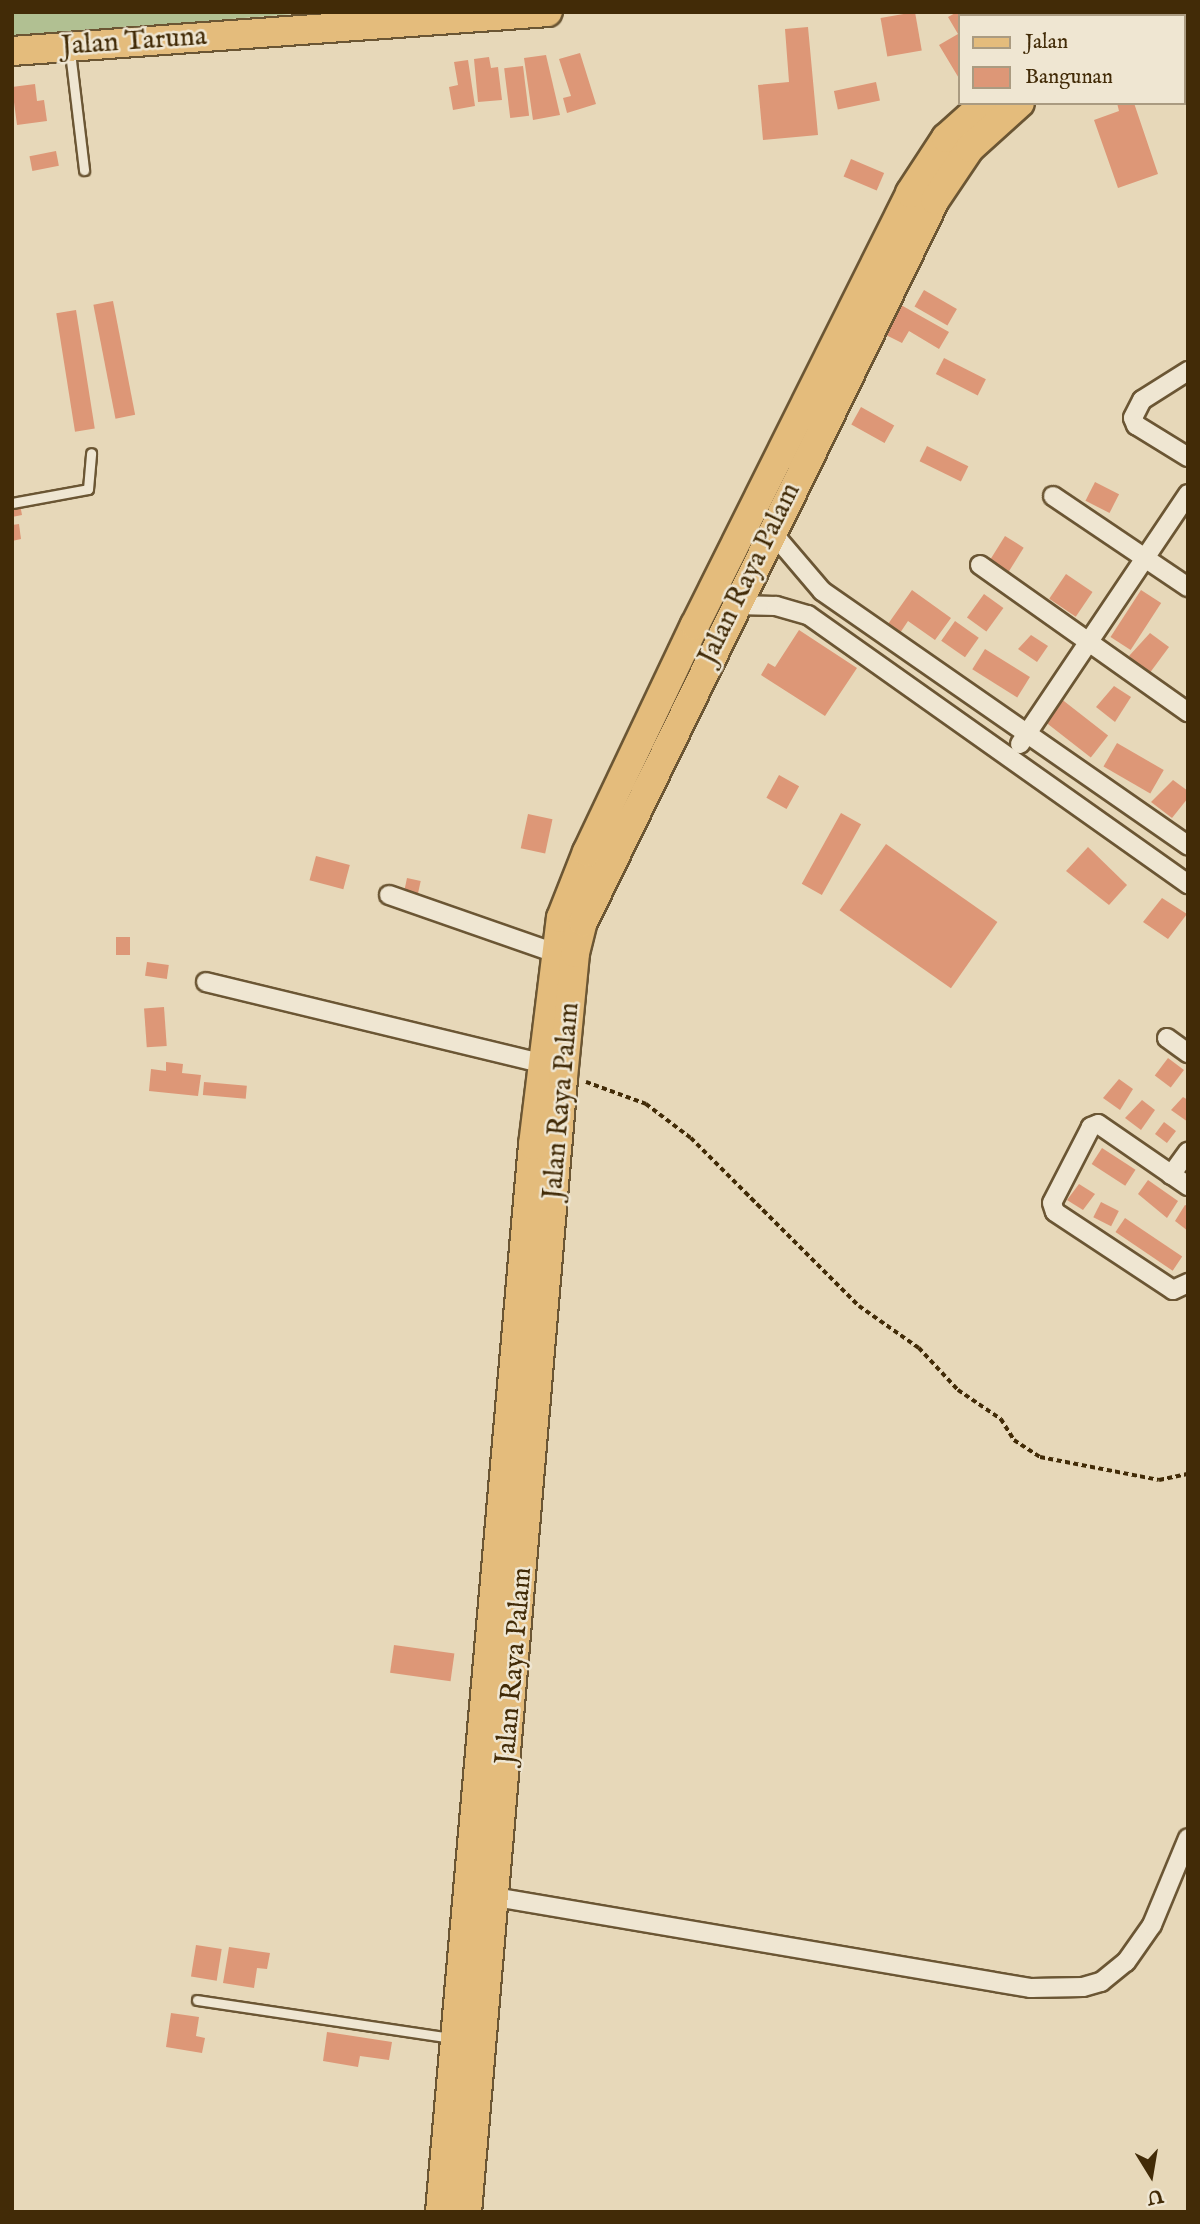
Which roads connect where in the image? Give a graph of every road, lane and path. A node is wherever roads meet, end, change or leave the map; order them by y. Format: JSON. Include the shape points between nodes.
{"nodes":[{"id":1,"x":548,"y":12,"type":"edge"},
{"id":2,"x":69,"y":47,"type":"junction"},
{"id":3,"x":12,"y":51,"type":"edge"},
{"id":4,"x":983,"y":105,"type":"edge"},
{"id":5,"x":1018,"y":105,"type":"edge"},
{"id":6,"x":84,"y":170,"type":"dead end"},
{"id":7,"x":1188,"y":371,"type":"edge"},
{"id":8,"x":829,"y":381,"type":"junction"},
{"id":9,"x":91,"y":453,"type":"dead end"},
{"id":10,"x":1188,"y":457,"type":"edge"},
{"id":11,"x":1188,"y":494,"type":"edge"},
{"id":12,"x":1054,"y":496,"type":"dead end"},
{"id":13,"x":12,"y":503,"type":"edge"},
{"id":14,"x":771,"y":531,"type":"junction"},
{"id":15,"x":1143,"y":557,"type":"junction"},
{"id":16,"x":980,"y":565,"type":"dead end"},
{"id":17,"x":1188,"y":587,"type":"edge"},
{"id":18,"x":822,"y":591,"type":"junction"},
{"id":19,"x":736,"y":605,"type":"junction"},
{"id":20,"x":808,"y":615,"type":"junction"},
{"id":21,"x":1087,"y":641,"type":"junction"},
{"id":22,"x":1188,"y":712,"type":"edge"},
{"id":23,"x":1027,"y":735,"type":"junction"},
{"id":24,"x":1011,"y":755,"type":"junction"},
{"id":25,"x":1188,"y":845,"type":"edge"},
{"id":26,"x":1188,"y":884,"type":"edge"},
{"id":27,"x":388,"y":895,"type":"dead end"},
{"id":28,"x":553,"y":952,"type":"junction"},
{"id":29,"x":206,"y":982,"type":"dead end"},
{"id":30,"x":557,"y":1029,"type":"junction"},
{"id":31,"x":1167,"y":1038,"type":"dead end"},
{"id":32,"x":1188,"y":1053,"type":"edge"},
{"id":33,"x":552,"y":1070,"type":"junction"},
{"id":34,"x":1188,"y":1152,"type":"edge"},
{"id":35,"x":1171,"y":1175,"type":"junction"},
{"id":36,"x":1188,"y":1186,"type":"edge"},
{"id":37,"x":1188,"y":1283,"type":"edge"},
{"id":38,"x":1188,"y":1474,"type":"edge"},
{"id":39,"x":1188,"y":1838,"type":"edge"},
{"id":40,"x":495,"y":1898,"type":"junction"},
{"id":41,"x":197,"y":2000,"type":"dead end"},
{"id":42,"x":454,"y":2038,"type":"junction"},
{"id":43,"x":440,"y":2212,"type":"edge"},
{"id":44,"x":467,"y":2212,"type":"edge"}],
"edges":[{"from":1,"to":2,"type":"main road","name":"Jalan Taruna"},
{"from":2,"to":3,"type":"main road","name":"Jalan Taruna"},
{"from":2,"to":6,"type":"lane"},
{"from":4,"to":8,"type":"main road","name":"Jalan Raya Palam","via":[[946,138],[910,193]]},
{"from":5,"to":8,"type":"main road","name":"Jalan Raya Palam","via":[[970,148]]},
{"from":7,"to":10,"type":"street","via":[[1133,410],[1136,425]]},
{"from":8,"to":14,"type":"main road","name":"Jalan Raya Palam"},
{"from":8,"to":28,"type":"main road","name":"Jalan Raya Palam","via":[[587,852]]},
{"from":9,"to":13,"type":"lane","via":[[88,489]]},
{"from":11,"to":15,"type":"street"},
{"from":12,"to":15,"type":"street"},
{"from":14,"to":18,"type":"street"},
{"from":14,"to":19,"type":"main road","name":"Jalan Raya Palam"},
{"from":15,"to":17,"type":"street"},
{"from":15,"to":21,"type":"street"},
{"from":16,"to":21,"type":"street"},
{"from":18,"to":20,"type":"street"},
{"from":18,"to":23,"type":"street"},
{"from":19,"to":20,"type":"street","via":[[776,606]]},
{"from":19,"to":30,"type":"main road","name":"Jalan Raya Palam","via":[[593,895]]},
{"from":20,"to":24,"type":"street"},
{"from":21,"to":22,"type":"street"},
{"from":21,"to":23,"type":"street"},
{"from":23,"to":24,"type":"street"},
{"from":23,"to":25,"type":"street"},
{"from":24,"to":26,"type":"street"},
{"from":27,"to":28,"type":"street"},
{"from":28,"to":30,"type":"main road","name":"Jalan Raya Palam"},
{"from":29,"to":33,"type":"street"},
{"from":30,"to":33,"type":"main road","name":"Jalan Raya Palam"},
{"from":31,"to":32,"type":"street"},
{"from":33,"to":38,"type":"path","via":[[646,1104],[691,1138],[859,1306],[919,1348],[958,1390],[1000,1419],[1014,1440],[1040,1457],[1159,1480]]},
{"from":33,"to":40,"type":"main road","name":"Jalan Raya Palam"},
{"from":33,"to":42,"type":"main road","name":"Jalan Raya Palam"},
{"from":34,"to":35,"type":"street"},
{"from":35,"to":36,"type":"street"},
{"from":35,"to":37,"type":"street","via":[[1098,1124],[1091,1127],[1052,1203],[1055,1212],[1173,1290]]},
{"from":39,"to":40,"type":"street","via":[[1152,1925],[1126,1962],[1101,1982],[1083,1987],[1031,1989]]},
{"from":40,"to":44,"type":"main road","name":"Jalan Raya Palam"},
{"from":41,"to":42,"type":"lane"},
{"from":42,"to":43,"type":"main road","name":"Jalan Raya Palam"}]}
